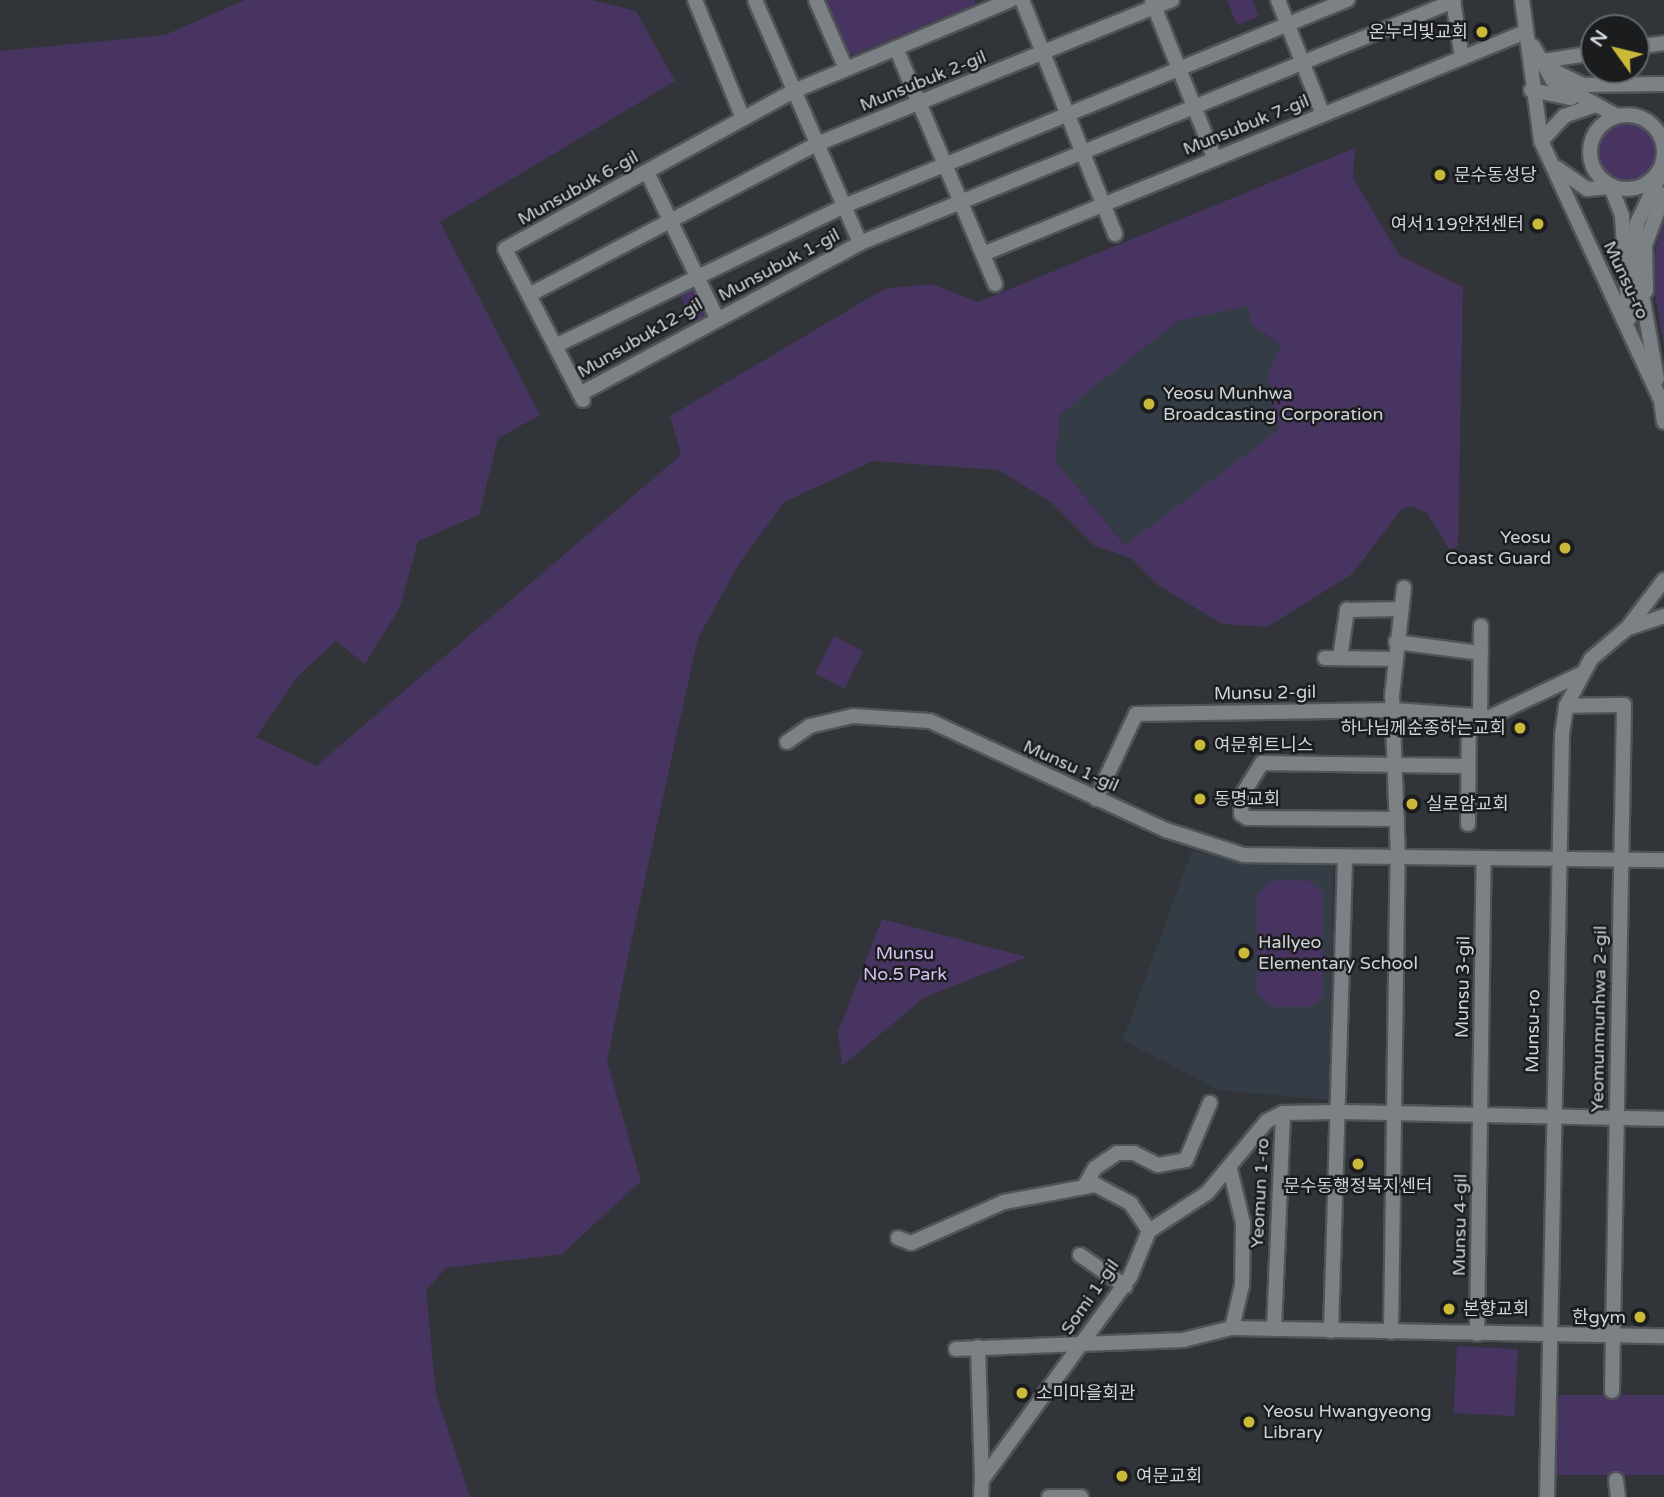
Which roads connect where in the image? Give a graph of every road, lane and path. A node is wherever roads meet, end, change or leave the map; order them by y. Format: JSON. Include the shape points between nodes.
{"nodes":[{"id":1,"x":695,"y":0,"type":"edge"},
{"id":2,"x":755,"y":0,"type":"edge"},
{"id":3,"x":816,"y":0,"type":"edge"},
{"id":4,"x":1012,"y":0,"type":"edge"},
{"id":5,"x":1023,"y":0,"type":"edge"},
{"id":6,"x":1172,"y":0,"type":"edge"},
{"id":7,"x":1278,"y":0,"type":"edge"},
{"id":8,"x":1347,"y":0,"type":"edge"},
{"id":9,"x":1522,"y":0,"type":"edge"},
{"id":10,"x":1453,"y":1,"type":"edge"},
{"id":11,"x":1153,"y":4,"type":"edge"},
{"id":12,"x":1287,"y":24,"type":"junction"},
{"id":13,"x":1525,"y":25,"type":"junction"},
{"id":14,"x":895,"y":48,"type":"junction"},
{"id":15,"x":1043,"y":52,"type":"junction"},
{"id":16,"x":1580,"y":55,"type":"edge"},
{"id":17,"x":1462,"y":58,"type":"junction"},
{"id":18,"x":1537,"y":62,"type":"junction"},
{"id":19,"x":1302,"y":63,"type":"junction"},
{"id":20,"x":1179,"y":68,"type":"junction"},
{"id":21,"x":846,"y":69,"type":"junction"},
{"id":22,"x":1664,"y":84,"type":"edge"},
{"id":23,"x":1531,"y":90,"type":"junction"},
{"id":24,"x":794,"y":91,"type":"junction"},
{"id":25,"x":1579,"y":100,"type":"junction"},
{"id":26,"x":919,"y":103,"type":"junction"},
{"id":27,"x":1594,"y":106,"type":"junction"},
{"id":28,"x":1195,"y":107,"type":"junction"},
{"id":29,"x":1067,"y":113,"type":"junction"},
{"id":30,"x":1323,"y":115,"type":"junction"},
{"id":31,"x":1617,"y":116,"type":"junction"},
{"id":32,"x":743,"y":118,"type":"junction"},
{"id":33,"x":1658,"y":124,"type":"edge"},
{"id":34,"x":1541,"y":141,"type":"junction"},
{"id":35,"x":817,"y":144,"type":"junction"},
{"id":36,"x":1083,"y":152,"type":"junction"},
{"id":37,"x":1215,"y":159,"type":"junction"},
{"id":38,"x":1550,"y":159,"type":"junction"},
{"id":39,"x":944,"y":164,"type":"junction"},
{"id":40,"x":1662,"y":169,"type":"edge"},
{"id":41,"x":647,"y":172,"type":"junction"},
{"id":42,"x":1611,"y":187,"type":"junction"},
{"id":43,"x":1664,"y":194,"type":"edge"},
{"id":44,"x":961,"y":202,"type":"junction"},
{"id":45,"x":1104,"y":204,"type":"junction"},
{"id":46,"x":844,"y":206,"type":"junction"},
{"id":47,"x":671,"y":221,"type":"junction"},
{"id":48,"x":1115,"y":234,"type":"dead end"},
{"id":49,"x":860,"y":243,"type":"junction"},
{"id":50,"x":983,"y":254,"type":"junction"},
{"id":51,"x":698,"y":277,"type":"junction"},
{"id":52,"x":995,"y":284,"type":"dead end"},
{"id":53,"x":529,"y":295,"type":"junction"},
{"id":54,"x":718,"y":320,"type":"junction"},
{"id":55,"x":1633,"y":339,"type":"junction"},
{"id":56,"x":1651,"y":345,"type":"junction"},
{"id":57,"x":555,"y":346,"type":"junction"},
{"id":58,"x":581,"y":397,"type":"joint"},
{"id":59,"x":1663,"y":401,"type":"edge"},
{"id":60,"x":1664,"y":422,"type":"edge"},
{"id":61,"x":1664,"y":580,"type":"edge"},
{"id":62,"x":1404,"y":588,"type":"dead end"},
{"id":63,"x":1401,"y":609,"type":"junction"},
{"id":64,"x":1664,"y":617,"type":"edge"},
{"id":65,"x":1482,"y":626,"type":"dead end"},
{"id":66,"x":1626,"y":629,"type":"junction"},
{"id":67,"x":1396,"y":642,"type":"junction"},
{"id":68,"x":1481,"y":653,"type":"junction"},
{"id":69,"x":1395,"y":659,"type":"junction"},
{"id":70,"x":1581,"y":674,"type":"junction"},
{"id":71,"x":1566,"y":706,"type":"junction"},
{"id":72,"x":1395,"y":710,"type":"junction"},
{"id":73,"x":1474,"y":716,"type":"junction"},
{"id":74,"x":787,"y":742,"type":"dead end"},
{"id":75,"x":1396,"y":765,"type":"junction"},
{"id":76,"x":1468,"y":766,"type":"junction"},
{"id":77,"x":1096,"y":799,"type":"junction"},
{"id":78,"x":1397,"y":819,"type":"junction"},
{"id":79,"x":1468,"y":824,"type":"dead end"},
{"id":80,"x":1345,"y":858,"type":"junction"},
{"id":81,"x":1398,"y":859,"type":"junction"},
{"id":82,"x":1484,"y":859,"type":"junction"},
{"id":83,"x":1555,"y":859,"type":"junction"},
{"id":84,"x":1622,"y":860,"type":"junction"},
{"id":85,"x":1664,"y":860,"type":"edge"},
{"id":86,"x":1210,"y":1103,"type":"dead end"},
{"id":87,"x":1338,"y":1112,"type":"junction"},
{"id":88,"x":1283,"y":1113,"type":"junction"},
{"id":89,"x":1394,"y":1114,"type":"junction"},
{"id":90,"x":1480,"y":1116,"type":"junction"},
{"id":91,"x":1550,"y":1118,"type":"junction"},
{"id":92,"x":1617,"y":1119,"type":"junction"},
{"id":93,"x":1664,"y":1119,"type":"edge"},
{"id":94,"x":1230,"y":1169,"type":"junction"},
{"id":95,"x":1084,"y":1187,"type":"junction"},
{"id":96,"x":1149,"y":1231,"type":"junction"},
{"id":97,"x":898,"y":1238,"type":"dead end"},
{"id":98,"x":1080,"y":1255,"type":"dead end"},
{"id":99,"x":1125,"y":1286,"type":"junction"},
{"id":100,"x":1233,"y":1328,"type":"junction"},
{"id":101,"x":1274,"y":1329,"type":"junction"},
{"id":102,"x":1331,"y":1331,"type":"junction"},
{"id":103,"x":1391,"y":1332,"type":"junction"},
{"id":104,"x":1477,"y":1334,"type":"junction"},
{"id":105,"x":1547,"y":1336,"type":"junction"},
{"id":106,"x":1613,"y":1336,"type":"junction"},
{"id":107,"x":1664,"y":1336,"type":"edge"},
{"id":108,"x":1082,"y":1340,"type":"junction"},
{"id":109,"x":978,"y":1347,"type":"junction"},
{"id":110,"x":956,"y":1349,"type":"dead end"},
{"id":111,"x":1612,"y":1391,"type":"dead end"},
{"id":112,"x":982,"y":1480,"type":"junction"},
{"id":113,"x":1616,"y":1480,"type":"dead end"},
{"id":114,"x":981,"y":1497,"type":"edge"},
{"id":115,"x":1049,"y":1497,"type":"edge"},
{"id":116,"x":1081,"y":1497,"type":"edge"},
{"id":117,"x":1547,"y":1497,"type":"edge"},
{"id":118,"x":1618,"y":1497,"type":"edge"}],
"edges":[{"from":1,"to":32,"type":"street"},
{"from":2,"to":24,"type":"street","name":"Munsubuk 1-gil"},
{"from":3,"to":21,"type":"street"},
{"from":4,"to":14,"type":"street","name":"Munsubuk 6-gil"},
{"from":5,"to":15,"type":"street"},
{"from":6,"to":11,"type":"street","name":"Munsubuk 2-gil"},
{"from":7,"to":12,"type":"street"},
{"from":8,"to":12,"type":"street"},
{"from":9,"to":13,"type":"street"},
{"from":10,"to":17,"type":"street"},
{"from":10,"to":19,"type":"street"},
{"from":11,"to":15,"type":"street","name":"Munsubuk 2-gil"},
{"from":11,"to":20,"type":"street"},
{"from":12,"to":19,"type":"street"},
{"from":12,"to":20,"type":"street"},
{"from":13,"to":17,"type":"street","name":"Munsubuk 7-gil"},
{"from":13,"to":18,"type":"street"},
{"from":13,"to":23,"type":"street","name":"Munsu-ro"},
{"from":14,"to":21,"type":"street","name":"Munsubuk 6-gil"},
{"from":14,"to":26,"type":"street"},
{"from":15,"to":26,"type":"street","name":"Munsubuk 2-gil"},
{"from":15,"to":29,"type":"street"},
{"from":16,"to":18,"type":"street"},
{"from":17,"to":30,"type":"street","name":"Munsubuk 7-gil"},
{"from":18,"to":22,"type":"street","via":[[1583,85]]},
{"from":18,"to":25,"type":"street"},
{"from":19,"to":28,"type":"street"},
{"from":19,"to":30,"type":"street"},
{"from":20,"to":28,"type":"street"},
{"from":20,"to":29,"type":"street"},
{"from":21,"to":24,"type":"street","name":"Munsubuk 6-gil"},
{"from":23,"to":25,"type":"street"},
{"from":23,"to":34,"type":"street","name":"Munsu-ro"},
{"from":24,"to":32,"type":"street","name":"Munsubuk 6-gil"},
{"from":24,"to":35,"type":"street","name":"Munsubuk 1-gil"},
{"from":25,"to":27,"type":"street"},
{"from":26,"to":35,"type":"street","name":"Munsubuk 2-gil"},
{"from":26,"to":39,"type":"street"},
{"from":27,"to":31,"type":"street"},
{"from":27,"to":34,"type":"street","via":[[1564,116]]},
{"from":28,"to":36,"type":"street"},
{"from":28,"to":37,"type":"street"},
{"from":29,"to":36,"type":"street"},
{"from":29,"to":39,"type":"street"},
{"from":30,"to":37,"type":"street","name":"Munsubuk 7-gil"},
{"from":31,"to":33,"type":"street"},
{"from":31,"to":42,"type":"street","via":[[1598,129],[1590,150],[1595,172]]},
{"from":32,"to":41,"type":"street","name":"Munsubuk 6-gil"},
{"from":33,"to":40,"type":"street","via":[[1664,147]]},
{"from":34,"to":38,"type":"street","name":"Munsu-ro"},
{"from":35,"to":46,"type":"street","name":"Munsubuk 1-gil"},
{"from":35,"to":47,"type":"street"},
{"from":36,"to":44,"type":"street"},
{"from":36,"to":45,"type":"street"},
{"from":37,"to":45,"type":"street","name":"Munsubuk 7-gil"},
{"from":38,"to":42,"type":"street","via":[[1581,187]]},
{"from":38,"to":55,"type":"street","name":"Munsu-ro"},
{"from":39,"to":44,"type":"street"},
{"from":39,"to":46,"type":"street"},
{"from":40,"to":42,"type":"street","via":[[1634,189]]},
{"from":40,"to":56,"type":"street","via":[[1637,223],[1634,254]]},
{"from":41,"to":47,"type":"street","name":"Munsubuk12-gil"},
{"from":41,"to":53,"type":"street","name":"Munsubuk 6-gil","via":[[505,249]]},
{"from":42,"to":55,"type":"street","via":[[1622,216],[1622,276]]},
{"from":43,"to":56,"type":"street","via":[[1645,245]]},
{"from":44,"to":49,"type":"street"},
{"from":44,"to":50,"type":"street"},
{"from":45,"to":48,"type":"street"},
{"from":45,"to":50,"type":"street","name":"Munsubuk 7-gil"},
{"from":46,"to":49,"type":"street","name":"Munsubuk 1-gil"},
{"from":46,"to":51,"type":"street","name":"Munsubuk 1-gil"},
{"from":47,"to":51,"type":"street","name":"Munsubuk12-gil"},
{"from":47,"to":53,"type":"street"},
{"from":49,"to":54,"type":"street","name":"Munsubuk 1-gil"},
{"from":50,"to":52,"type":"street"},
{"from":51,"to":54,"type":"street","name":"Munsubuk12-gil"},
{"from":51,"to":57,"type":"street","name":"Munsubuk12-gil"},
{"from":53,"to":57,"type":"street","name":"Munsubuk 6-gil"},
{"from":54,"to":58,"type":"street","name":"Munsubuk12-gil"},
{"from":55,"to":59,"type":"street","name":"Munsu-ro"},
{"from":56,"to":59,"type":"street"},
{"from":57,"to":58,"type":"street","name":"Munsubuk 6-gil"},
{"from":59,"to":60,"type":"street","name":"Munsu-ro"},
{"from":61,"to":66,"type":"street"},
{"from":62,"to":63,"type":"street"},
{"from":63,"to":67,"type":"street"},
{"from":63,"to":69,"type":"street","via":[[1347,610],[1333,658]]},
{"from":64,"to":66,"type":"street","name":"Munsu-ro"},
{"from":65,"to":68,"type":"street"},
{"from":66,"to":70,"type":"street","name":"Munsu-ro"},
{"from":67,"to":68,"type":"street"},
{"from":67,"to":69,"type":"street"},
{"from":68,"to":73,"type":"street"},
{"from":69,"to":72,"type":"street"},
{"from":70,"to":71,"type":"street","name":"Munsu-ro"},
{"from":70,"to":73,"type":"street","name":"Munsu 2-gil"},
{"from":71,"to":83,"type":"street","name":"Munsu-ro"},
{"from":71,"to":84,"type":"street","name":"Yeomunmunhwa 2-gil","via":[[1624,705]]},
{"from":72,"to":73,"type":"street","name":"Munsu 2-gil"},
{"from":72,"to":75,"type":"street"},
{"from":72,"to":77,"type":"street","name":"Munsu 2-gil","via":[[1136,714]]},
{"from":73,"to":76,"type":"street"},
{"from":74,"to":77,"type":"street","name":"Munsu 1-gil","via":[[810,726],[845,717],[930,721]]},
{"from":75,"to":76,"type":"street"},
{"from":75,"to":78,"type":"street"},
{"from":75,"to":78,"type":"street","via":[[1262,763],[1244,788],[1241,813],[1247,818]]},
{"from":76,"to":79,"type":"street"},
{"from":77,"to":80,"type":"street","name":"Munsu 1-gil","via":[[1224,850]]},
{"from":78,"to":81,"type":"street"},
{"from":80,"to":81,"type":"street","name":"Munsu 1-gil"},
{"from":80,"to":87,"type":"street"},
{"from":81,"to":82,"type":"street","name":"Munsu 1-gil"},
{"from":81,"to":89,"type":"street"},
{"from":82,"to":83,"type":"street","name":"Munsu 1-gil"},
{"from":82,"to":90,"type":"street","name":"Munsu 3-gil"},
{"from":83,"to":84,"type":"street","name":"Munsu 1-gil"},
{"from":83,"to":91,"type":"street","name":"Munsu-ro"},
{"from":84,"to":85,"type":"street","name":"Munsu 1-gil"},
{"from":84,"to":92,"type":"street","name":"Yeomunmunhwa 2-gil"},
{"from":86,"to":95,"type":"street","via":[[1186,1160],[1158,1165],[1135,1153],[1118,1153],[1096,1168]]},
{"from":87,"to":88,"type":"street"},
{"from":87,"to":89,"type":"street"},
{"from":87,"to":102,"type":"street"},
{"from":88,"to":94,"type":"street","via":[[1264,1123]]},
{"from":88,"to":101,"type":"street","name":"Yeomun 1-ro"},
{"from":89,"to":90,"type":"street"},
{"from":89,"to":103,"type":"street"},
{"from":90,"to":91,"type":"street"},
{"from":90,"to":104,"type":"street","name":"Munsu 4-gil"},
{"from":91,"to":92,"type":"street"},
{"from":91,"to":105,"type":"street","name":"Munsu-ro"},
{"from":92,"to":93,"type":"street"},
{"from":92,"to":106,"type":"street","name":"Yeomunmunhwa 2-gil"},
{"from":94,"to":96,"type":"street","via":[[1186,1211]]},
{"from":94,"to":100,"type":"street","via":[[1243,1223],[1242,1285]]},
{"from":95,"to":96,"type":"street","via":[[1119,1194]]},
{"from":95,"to":97,"type":"street","via":[[1004,1202],[911,1243]]},
{"from":96,"to":99,"type":"street","name":"Somi 1-gil"},
{"from":98,"to":99,"type":"street"},
{"from":99,"to":108,"type":"street","name":"Somi 1-gil"},
{"from":100,"to":101,"type":"street"},
{"from":100,"to":108,"type":"street","via":[[1183,1340]]},
{"from":101,"to":102,"type":"street"},
{"from":102,"to":103,"type":"street"},
{"from":103,"to":104,"type":"street"},
{"from":104,"to":105,"type":"street"},
{"from":105,"to":106,"type":"street"},
{"from":105,"to":117,"type":"street","name":"Munsu-ro"},
{"from":106,"to":107,"type":"street"},
{"from":106,"to":111,"type":"street","name":"Yeomunmunhwa 2-gil"},
{"from":108,"to":109,"type":"street"},
{"from":108,"to":112,"type":"street","name":"Somi 1-gil","via":[[1061,1379]]},
{"from":109,"to":110,"type":"street"},
{"from":109,"to":112,"type":"street"},
{"from":112,"to":114,"type":"street"},
{"from":113,"to":118,"type":"street"},
{"from":115,"to":116,"type":"street"}]}
